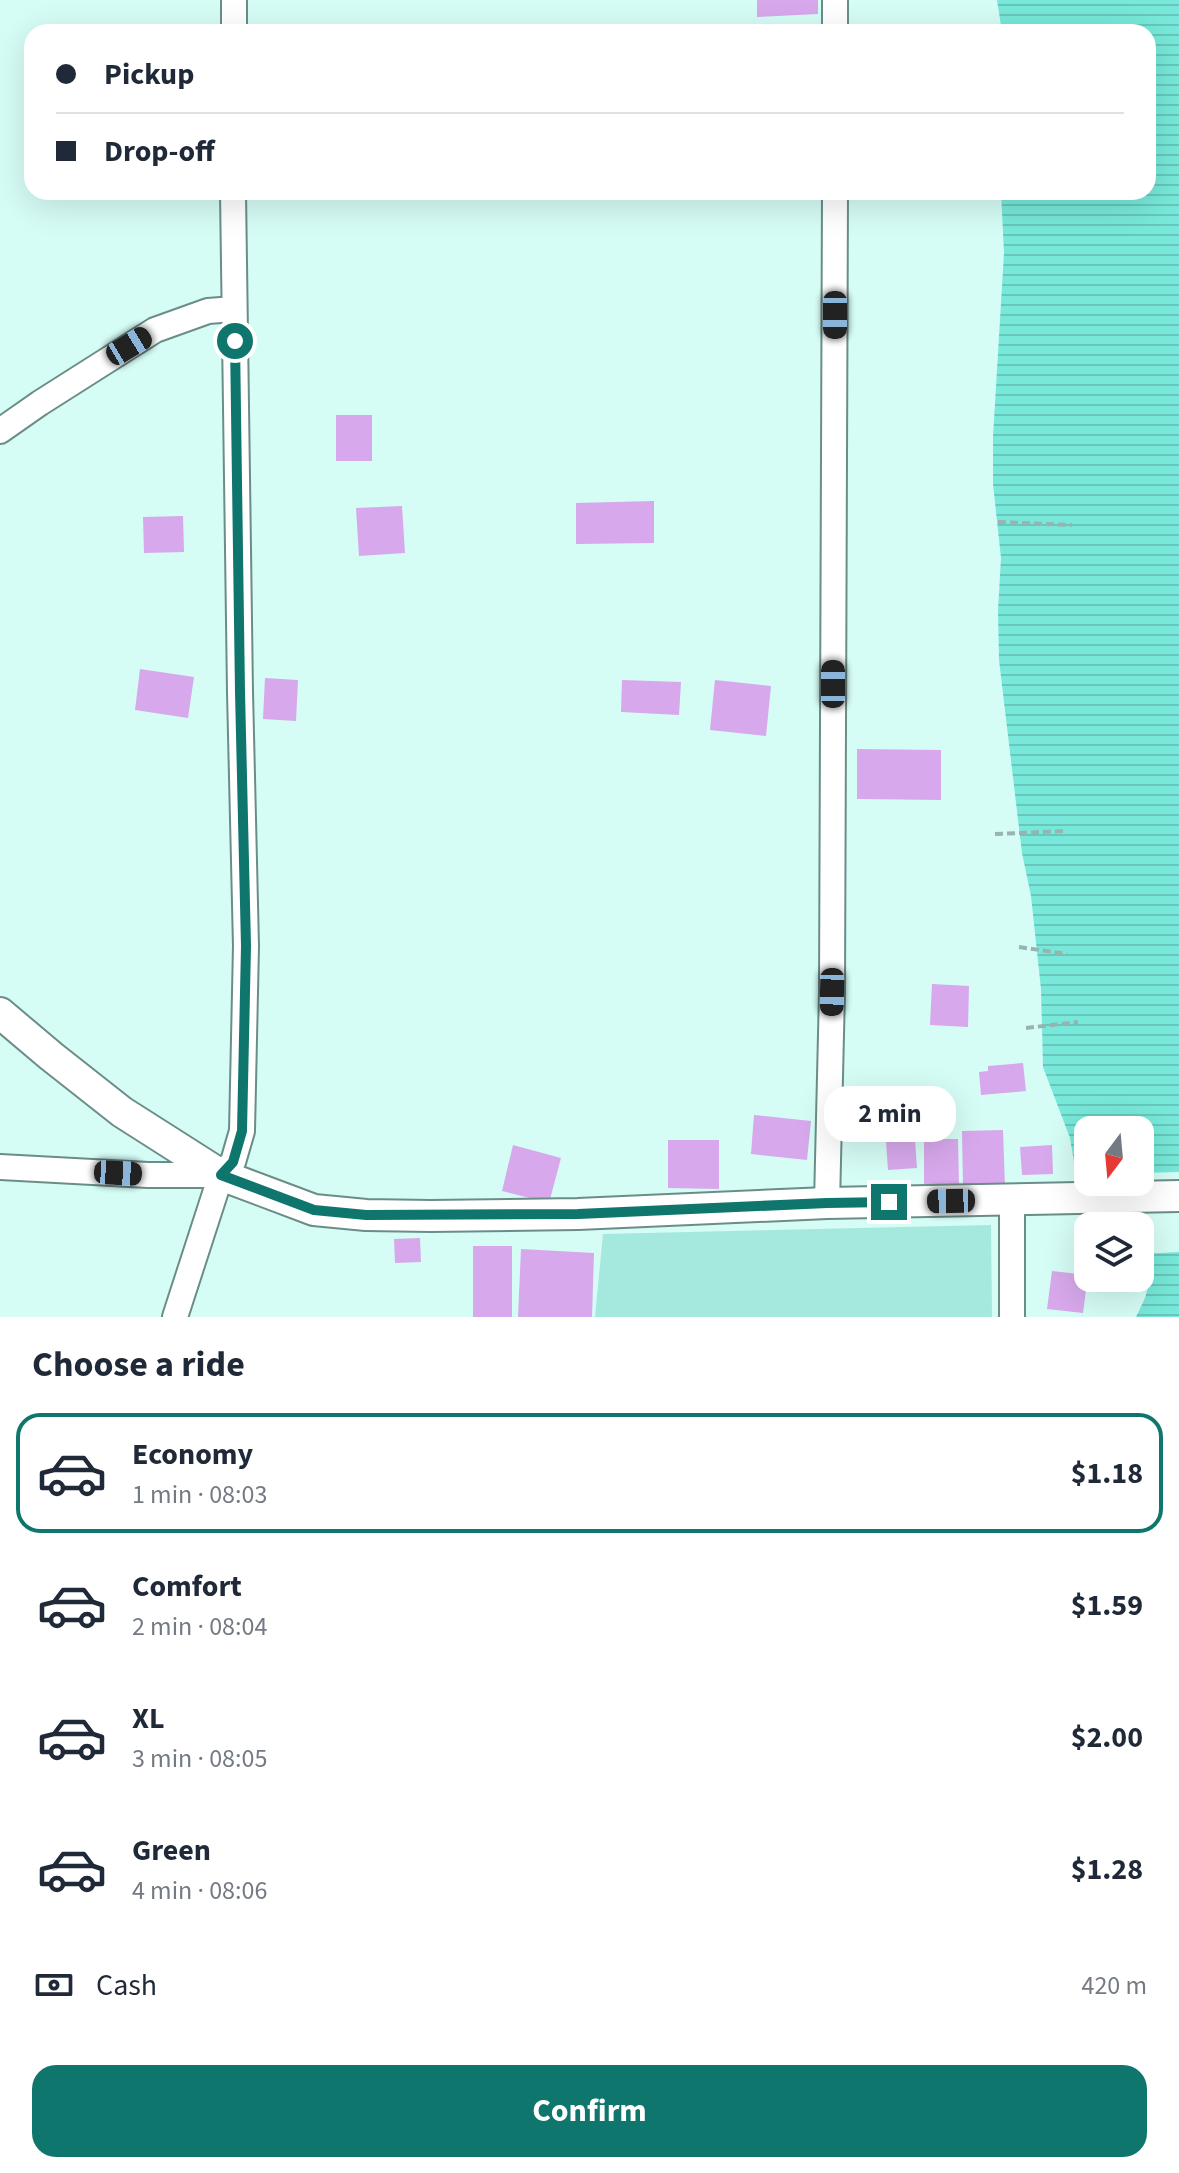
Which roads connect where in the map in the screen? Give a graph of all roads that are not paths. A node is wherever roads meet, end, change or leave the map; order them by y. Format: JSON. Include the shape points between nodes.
{"nodes":[{"id":1,"x":234,"y":0,"type":"edge"},
{"id":2,"x":835,"y":0,"type":"edge"},
{"id":3,"x":234,"y":24,"type":"edge"},
{"id":4,"x":835,"y":24,"type":"edge"},
{"id":5,"x":233,"y":200,"type":"edge"},
{"id":6,"x":835,"y":200,"type":"edge"},
{"id":7,"x":234,"y":309,"type":"junction"},
{"id":8,"x":0,"y":431,"type":"edge"},
{"id":9,"x":0,"y":1013,"type":"edge"},
{"id":10,"x":0,"y":1167,"type":"edge"},
{"id":11,"x":221,"y":1175,"type":"junction"},
{"id":12,"x":1179,"y":1196,"type":"edge"},
{"id":13,"x":1012,"y":1200,"type":"junction"},
{"id":14,"x":827,"y":1203,"type":"junction"},
{"id":15,"x":175,"y":1317,"type":"edge"},
{"id":16,"x":1012,"y":1317,"type":"edge"}],
"edges":[{"from":1,"to":3,"type":"street"},
{"from":2,"to":4,"type":"street"},
{"from":5,"to":7,"type":"street"},
{"from":6,"to":14,"type":"street"},
{"from":7,"to":8,"type":"street","via":[[208,311],[155,330]]},
{"from":7,"to":11,"type":"street","via":[[246,946],[242,1131],[233,1162]]},
{"from":9,"to":11,"type":"main road","via":[[122,1112]]},
{"from":10,"to":11,"type":"street"},
{"from":11,"to":14,"type":"main road","via":[[314,1210],[366,1215],[578,1214]]},
{"from":11,"to":15,"type":"street"},
{"from":12,"to":13,"type":"main road"},
{"from":13,"to":14,"type":"main road"},
{"from":13,"to":16,"type":"street"}]}
